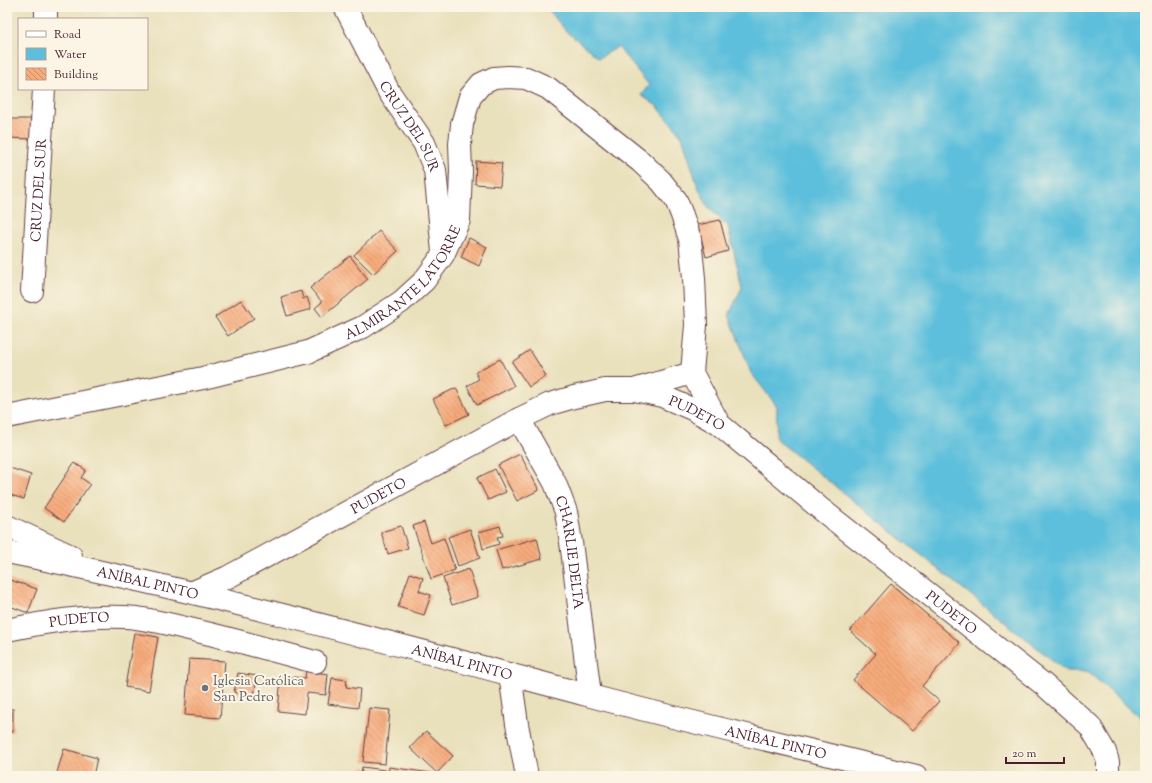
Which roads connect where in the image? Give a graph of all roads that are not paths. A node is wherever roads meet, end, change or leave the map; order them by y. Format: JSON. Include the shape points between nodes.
{"nodes":[{"id":1,"x":46,"y":7,"type":"edge"},
{"id":2,"x":345,"y":7,"type":"edge"},
{"id":3,"x":46,"y":18,"type":"edge"},
{"id":4,"x":44,"y":90,"type":"edge"},
{"id":5,"x":443,"y":255,"type":"junction"},
{"id":6,"x":32,"y":291,"type":"dead end"},
{"id":7,"x":692,"y":373,"type":"junction"},
{"id":8,"x":635,"y":390,"type":"junction"},
{"id":9,"x":7,"y":417,"type":"edge"},
{"id":10,"x":519,"y":419,"type":"junction"},
{"id":11,"x":719,"y":424,"type":"junction"},
{"id":12,"x":7,"y":526,"type":"edge"},
{"id":13,"x":7,"y":552,"type":"edge"},
{"id":14,"x":101,"y":570,"type":"junction"},
{"id":15,"x":193,"y":592,"type":"junction"},
{"id":16,"x":7,"y":630,"type":"edge"},
{"id":17,"x":314,"y":662,"type":"dead end"},
{"id":18,"x":510,"y":674,"type":"junction"},
{"id":19,"x":590,"y":695,"type":"junction"},
{"id":20,"x":527,"y":776,"type":"edge"},
{"id":21,"x":916,"y":776,"type":"edge"},
{"id":22,"x":1108,"y":776,"type":"edge"}],
"edges":[{"from":1,"to":3,"type":"street"},
{"from":2,"to":5,"type":"street","name":"CRUZ DEL SUR","via":[[389,92],[424,143],[435,170]]},
{"from":4,"to":6,"type":"street","name":"CRUZ DEL SUR"},
{"from":5,"to":7,"type":"street","name":"ALMIRANTE LATORRE","via":[[459,220],[460,144],[462,124],[470,97],[481,84],[494,78],[526,78],[548,88],[640,162],[661,181],[676,200],[690,239],[694,278],[696,325]]},
{"from":5,"to":9,"type":"street","name":"ALMIRANTE LATORRE","via":[[424,281],[401,302],[363,327],[308,352],[203,378]]},
{"from":7,"to":8,"type":"street"},
{"from":7,"to":11,"type":"street"},
{"from":8,"to":10,"type":"street","name":"PUDETO","via":[[605,390],[574,397],[550,404]]},
{"from":8,"to":11,"type":"street","name":"PUDETO","via":[[662,396]]},
{"from":10,"to":15,"type":"street","name":"PUDETO","via":[[228,578]]},
{"from":10,"to":19,"type":"street","name":"CHARLIE DELTA","via":[[555,483],[566,512]]},
{"from":11,"to":22,"type":"street","name":"PUDETO","via":[[822,510],[1043,684],[1090,726],[1105,752]]},
{"from":12,"to":14,"type":"street"},
{"from":13,"to":14,"type":"street","name":"ANÍBAL PINTO"},
{"from":14,"to":15,"type":"street","name":"ANÍBAL PINTO"},
{"from":15,"to":18,"type":"street","name":"ANÍBAL PINTO"},
{"from":16,"to":17,"type":"street","name":"PUDETO","via":[[90,617],[126,617],[219,636]]},
{"from":18,"to":19,"type":"street","name":"ANÍBAL PINTO"},
{"from":18,"to":20,"type":"street"},
{"from":19,"to":21,"type":"street","name":"ANÍBAL PINTO"}]}
